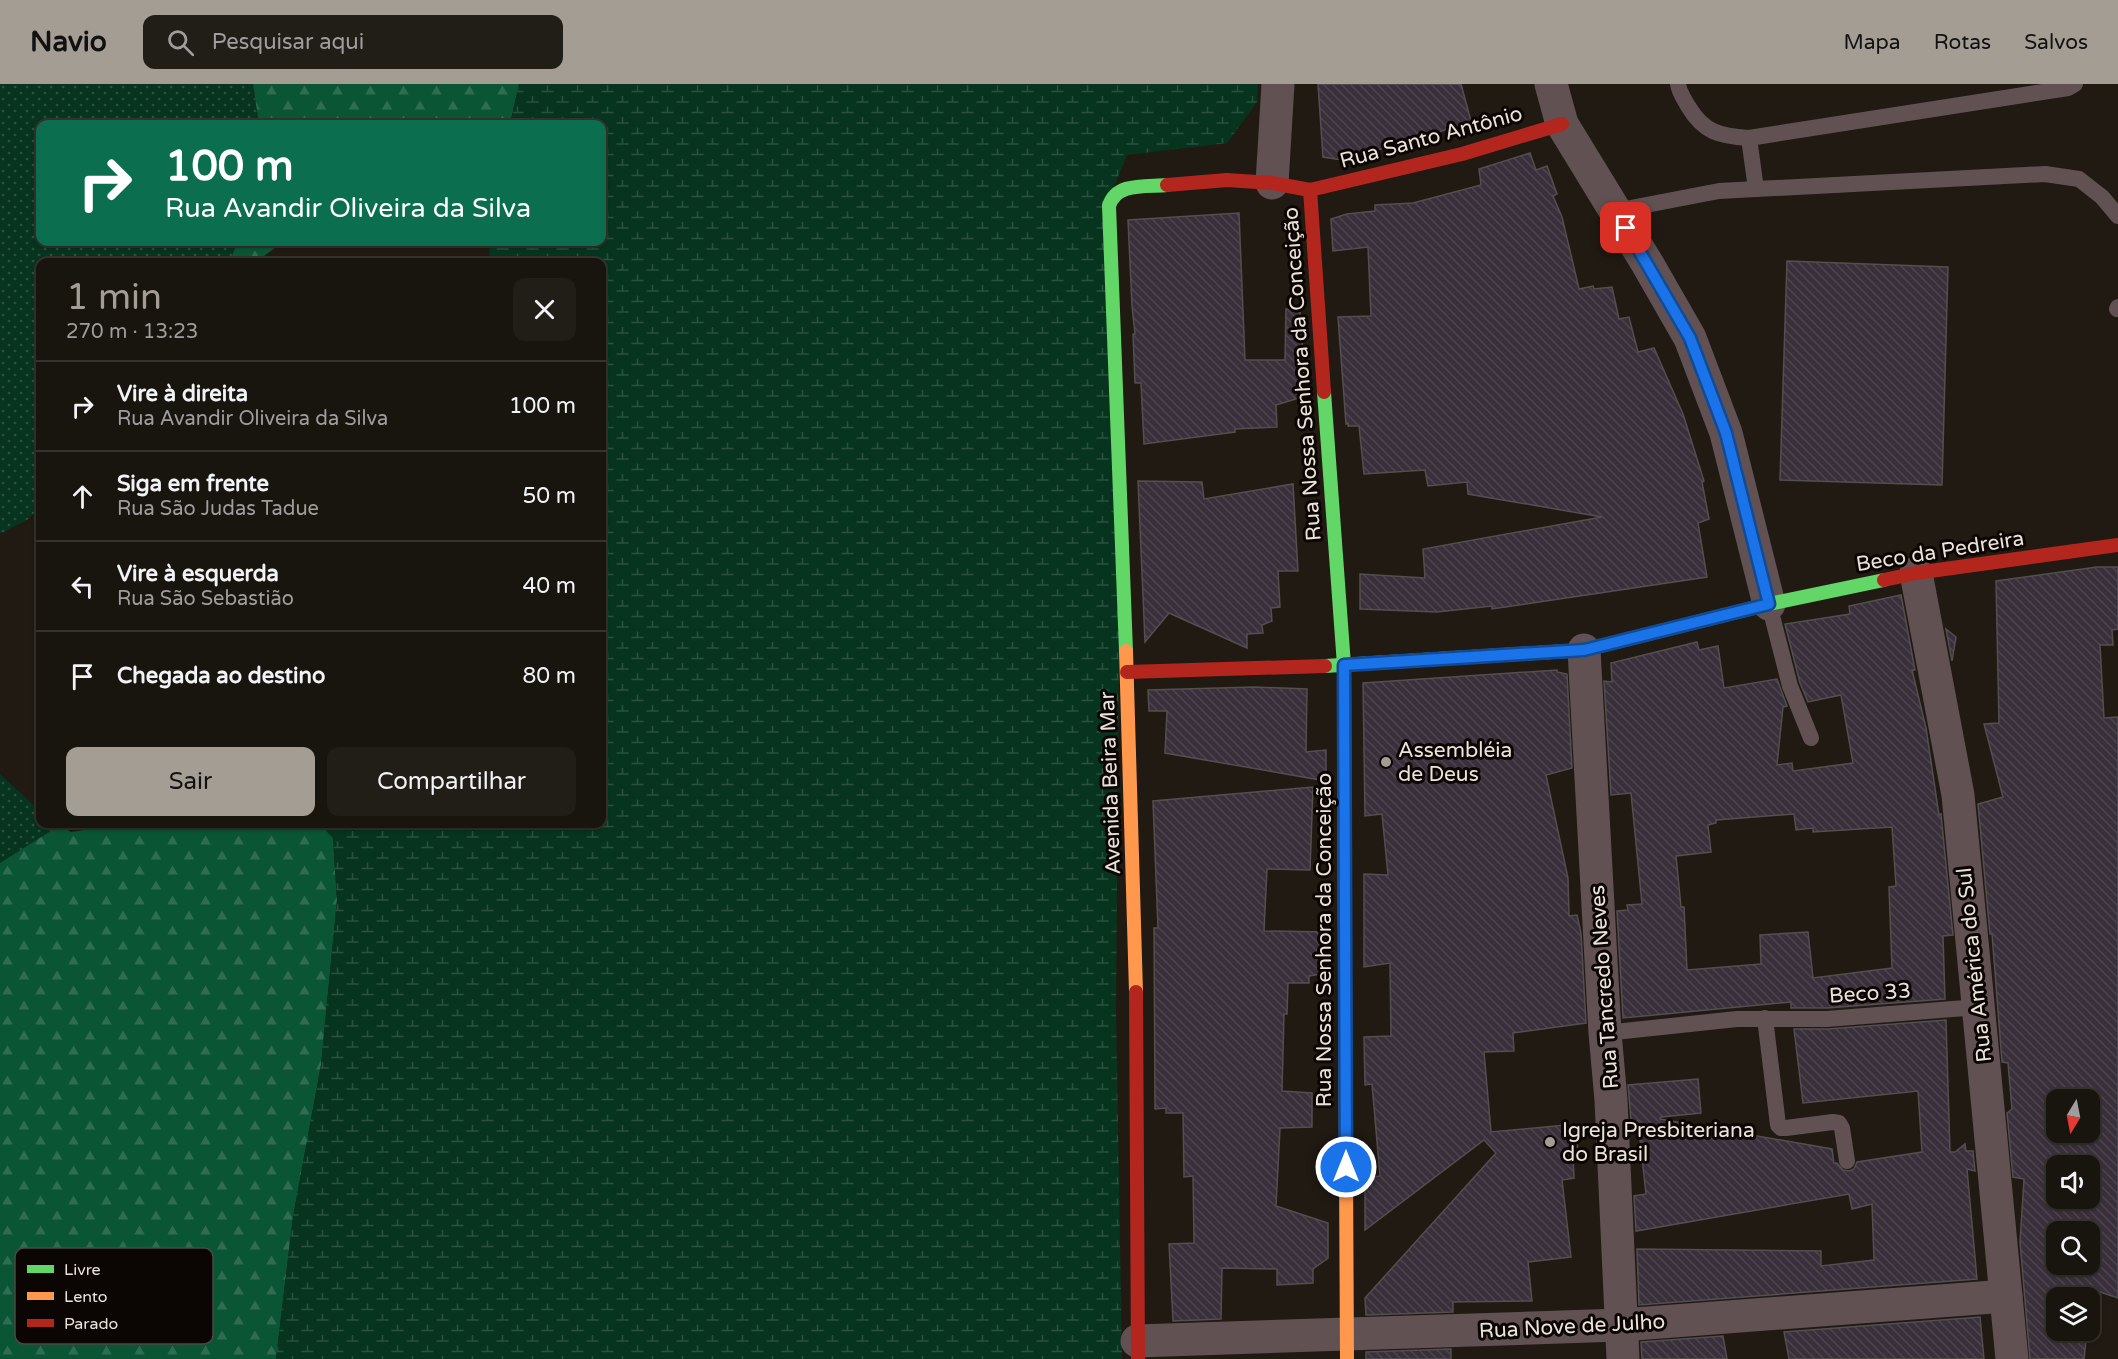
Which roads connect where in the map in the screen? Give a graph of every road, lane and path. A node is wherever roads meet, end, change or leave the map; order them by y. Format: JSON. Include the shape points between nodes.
{"nodes":[{"id":1,"x":1278,"y":84,"type":"edge"},
{"id":2,"x":1551,"y":84,"type":"edge"},
{"id":3,"x":1678,"y":84,"type":"edge"},
{"id":4,"x":2075,"y":84,"type":"edge"},
{"id":5,"x":1562,"y":124,"type":"junction"},
{"id":6,"x":1749,"y":138,"type":"junction"},
{"id":7,"x":1272,"y":183,"type":"junction"},
{"id":8,"x":1756,"y":189,"type":"junction"},
{"id":9,"x":1310,"y":190,"type":"junction"},
{"id":10,"x":1615,"y":211,"type":"junction"},
{"id":11,"x":2118,"y":216,"type":"edge"},
{"id":12,"x":2118,"y":544,"type":"edge"},
{"id":13,"x":1916,"y":573,"type":"junction"},
{"id":14,"x":1769,"y":604,"type":"junction"},
{"id":15,"x":1584,"y":650,"type":"junction"},
{"id":16,"x":1344,"y":665,"type":"junction"},
{"id":17,"x":1127,"y":672,"type":"junction"},
{"id":18,"x":1811,"y":738,"type":"dead end"},
{"id":19,"x":1978,"y":1006,"type":"junction"},
{"id":20,"x":1765,"y":1018,"type":"junction"},
{"id":21,"x":1605,"y":1033,"type":"junction"},
{"id":22,"x":1847,"y":1161,"type":"dead end"},
{"id":23,"x":2006,"y":1296,"type":"junction"},
{"id":24,"x":1621,"y":1326,"type":"junction"},
{"id":25,"x":1346,"y":1347,"type":"edge"},
{"id":26,"x":1137,"y":1350,"type":"edge"},
{"id":27,"x":1623,"y":1359,"type":"edge"},
{"id":28,"x":2012,"y":1359,"type":"edge"}],
"edges":[{"from":1,"to":7,"type":"street"},
{"from":2,"to":5,"type":"street"},
{"from":3,"to":6,"type":"lane","via":[[1697,121],[1731,137]]},
{"from":4,"to":6,"type":"lane"},
{"from":5,"to":9,"type":"street","name":"Rua Santo Antônio","via":[[1462,154]]},
{"from":5,"to":10,"type":"street"},
{"from":6,"to":8,"type":"lane"},
{"from":7,"to":9,"type":"street"},
{"from":7,"to":17,"type":"street","name":"Avenida Beira Mar","via":[[1227,180],[1122,189],[1115,192],[1109,206]]},
{"from":8,"to":10,"type":"lane","via":[[1719,191]]},
{"from":8,"to":11,"type":"lane","via":[[2045,174],[2079,179]]},
{"from":9,"to":16,"type":"street","name":"Rua Nossa Senhora da Conceição"},
{"from":10,"to":14,"type":"street","via":[[1690,338],[1726,433]]},
{"from":12,"to":13,"type":"street","name":"Beco da Pedreira"},
{"from":13,"to":14,"type":"street","name":"Beco da Pedreira"},
{"from":13,"to":19,"type":"street","name":"Rua América do Sul","via":[[1958,795]]},
{"from":14,"to":15,"type":"street","name":"Beco da Pedreira"},
{"from":14,"to":18,"type":"lane","via":[[1790,686]]},
{"from":15,"to":16,"type":"street","name":"Beco da Pedreira"},
{"from":15,"to":21,"type":"street","name":"Rua Tancredo Neves"},
{"from":16,"to":17,"type":"street","name":"Beco da Pedreira"},
{"from":16,"to":25,"type":"street","name":"Rua Nossa Senhora da Conceição"},
{"from":17,"to":26,"type":"street","name":"Avenida Beira Mar","via":[[1136,966]]},
{"from":19,"to":20,"type":"lane","name":"Beco 33","via":[[1827,1019]]},
{"from":19,"to":23,"type":"street","name":"Rua América do Sul"},
{"from":20,"to":21,"type":"lane","name":"Beco 33"},
{"from":20,"to":22,"type":"lane","via":[[1778,1125],[1786,1128],[1839,1123]]},
{"from":21,"to":24,"type":"street","name":"Rua Tancredo Neves"},
{"from":23,"to":24,"type":"street","name":"Rua Nove de Julho"},
{"from":23,"to":28,"type":"street","name":"Rua América do Sul"},
{"from":24,"to":25,"type":"street","name":"Rua Nove de Julho"},
{"from":24,"to":27,"type":"street","name":"Rua Tancredo Neves"},
{"from":25,"to":26,"type":"street","name":"Rua Nove de Julho"}]}
